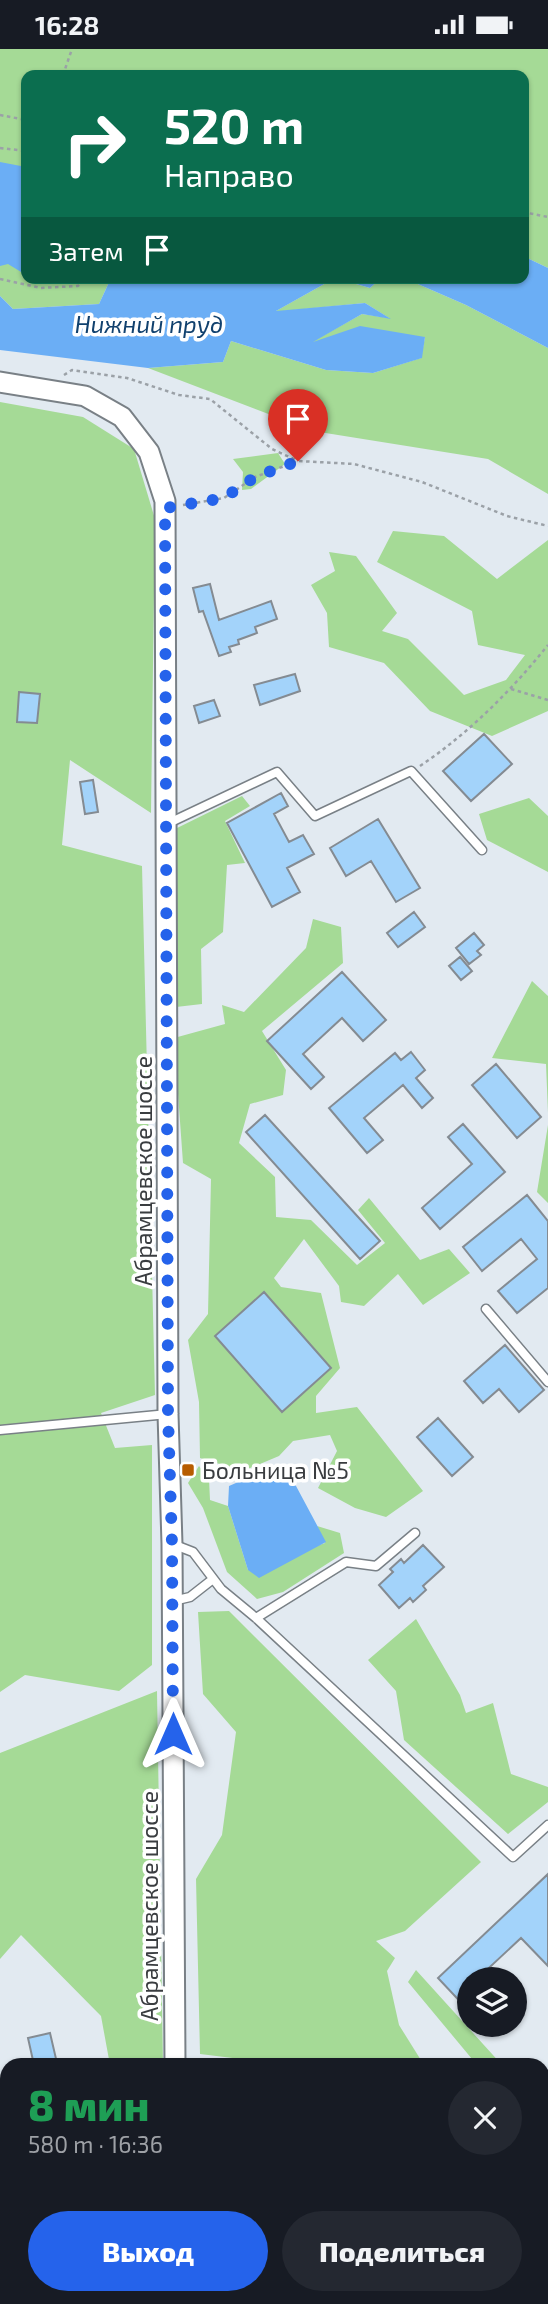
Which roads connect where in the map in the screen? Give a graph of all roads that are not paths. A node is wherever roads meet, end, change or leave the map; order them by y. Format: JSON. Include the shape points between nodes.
{"nodes":[{"id":1,"x":0,"y":382,"type":"edge"},
{"id":2,"x":166,"y":824,"type":"junction"},
{"id":3,"x":482,"y":850,"type":"dead end"},
{"id":4,"x":486,"y":1309,"type":"dead end"},
{"id":5,"x":548,"y":1382,"type":"edge"},
{"id":6,"x":168,"y":1414,"type":"junction"},
{"id":7,"x":0,"y":1430,"type":"edge"},
{"id":8,"x":415,"y":1533,"type":"dead end"},
{"id":9,"x":172,"y":1544,"type":"junction"},
{"id":10,"x":213,"y":1579,"type":"junction"},
{"id":11,"x":172,"y":1601,"type":"junction"},
{"id":12,"x":256,"y":1618,"type":"junction"},
{"id":13,"x":548,"y":1825,"type":"edge"},
{"id":14,"x":174,"y":2058,"type":"edge"}],
"edges":[{"from":1,"to":2,"type":"street","name":"Абрамцевское шоссе","via":[[85,396],[122,417],[149,452],[165,501]]},
{"from":2,"to":3,"type":"lane","via":[[277,772],[315,816],[411,771]]},
{"from":2,"to":6,"type":"street","name":"Абрамцевское шоссе"},
{"from":4,"to":5,"type":"lane"},
{"from":6,"to":7,"type":"lane"},
{"from":6,"to":9,"type":"street","name":"Абрамцевское шоссе"},
{"from":8,"to":12,"type":"lane","via":[[376,1566],[346,1563]]},
{"from":9,"to":10,"type":"lane","via":[[193,1552]]},
{"from":9,"to":11,"type":"street","name":"Абрамцевское шоссе"},
{"from":10,"to":11,"type":"lane","via":[[190,1597]]},
{"from":10,"to":12,"type":"lane"},
{"from":11,"to":14,"type":"street","name":"Абрамцевское шоссе"},
{"from":12,"to":13,"type":"lane","via":[[513,1857]]}]}
